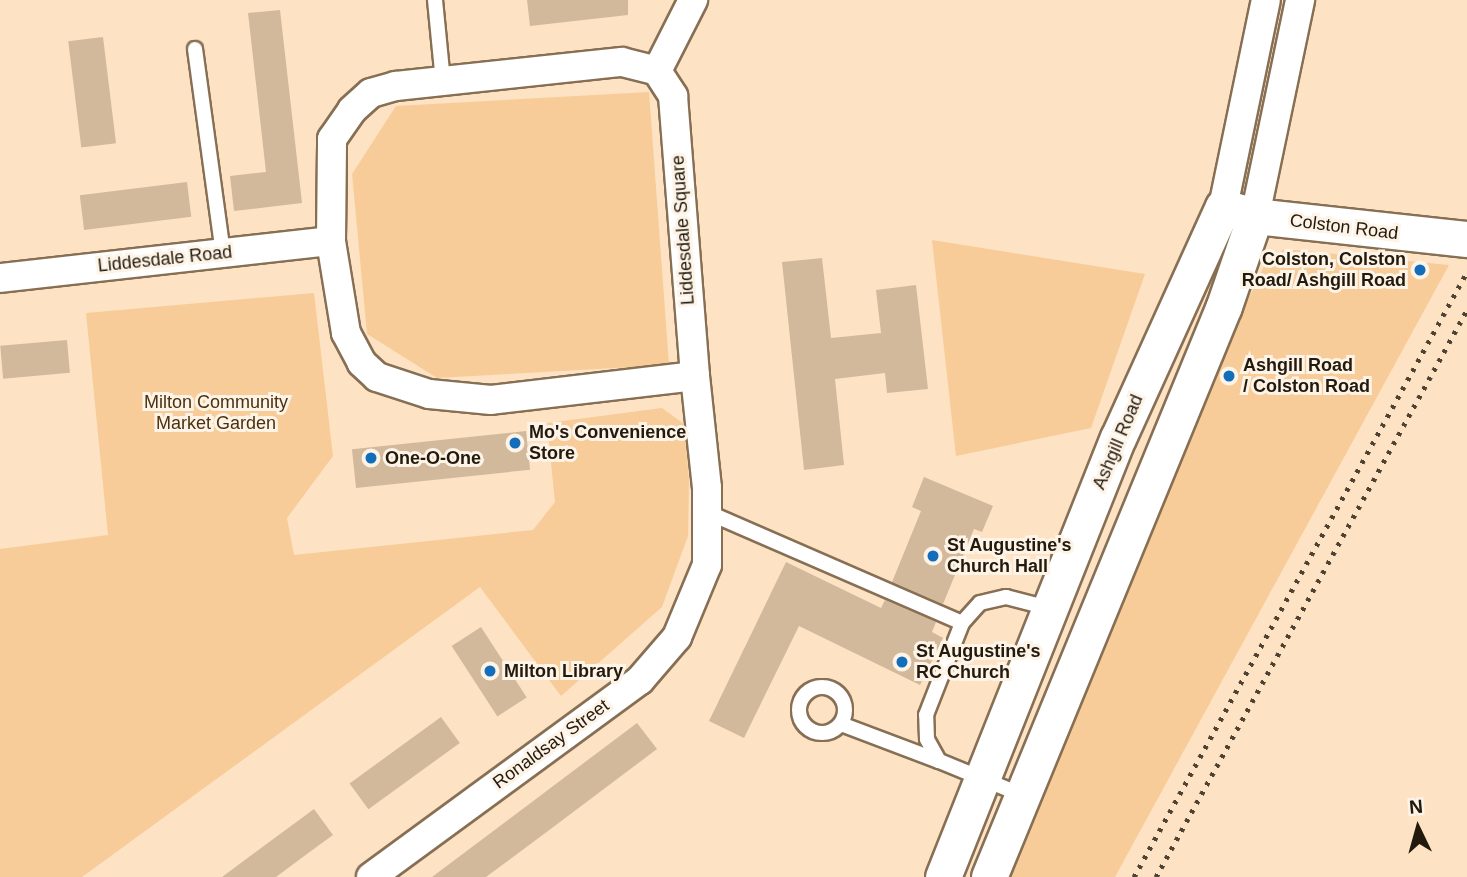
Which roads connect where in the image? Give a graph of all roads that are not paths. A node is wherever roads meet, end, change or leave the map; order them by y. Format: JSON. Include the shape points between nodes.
{"nodes":[{"id":1,"x":435,"y":0,"type":"edge"},
{"id":2,"x":694,"y":0,"type":"edge"},
{"id":3,"x":1266,"y":0,"type":"edge"},
{"id":4,"x":1300,"y":0,"type":"edge"},
{"id":5,"x":195,"y":49,"type":"dead end"},
{"id":6,"x":657,"y":71,"type":"junction"},
{"id":7,"x":443,"y":81,"type":"junction"},
{"id":8,"x":1239,"y":212,"type":"junction"},
{"id":9,"x":1467,"y":239,"type":"edge"},
{"id":10,"x":331,"y":241,"type":"junction"},
{"id":11,"x":223,"y":253,"type":"junction"},
{"id":12,"x":0,"y":278,"type":"edge"},
{"id":13,"x":695,"y":376,"type":"junction"},
{"id":14,"x":707,"y":512,"type":"junction"},
{"id":15,"x":1053,"y":609,"type":"junction"},
{"id":16,"x":962,"y":623,"type":"junction"},
{"id":17,"x":841,"y":724,"type":"dead end"},
{"id":18,"x":939,"y":761,"type":"junction"},
{"id":19,"x":984,"y":783,"type":"junction"},
{"id":20,"x":1024,"y":795,"type":"junction"},
{"id":21,"x":371,"y":877,"type":"edge"},
{"id":22,"x":943,"y":877,"type":"edge"},
{"id":23,"x":989,"y":877,"type":"edge"}],
"edges":[{"from":1,"to":7,"type":"lane"},
{"from":2,"to":6,"type":"street"},
{"from":3,"to":8,"type":"street","name":"Ashgill Road"},
{"from":4,"to":8,"type":"street","name":"Ashgill Road"},
{"from":5,"to":11,"type":"lane"},
{"from":6,"to":7,"type":"street","via":[[622,62]]},
{"from":6,"to":13,"type":"street","name":"Liddesdale Square","via":[[673,96]]},
{"from":7,"to":10,"type":"street","via":[[371,93],[332,139]]},
{"from":8,"to":9,"type":"street","name":"Colston Road"},
{"from":8,"to":15,"type":"street","name":"Ashgill Road","via":[[1118,438]]},
{"from":8,"to":20,"type":"street","name":"Ashgill Road","via":[[1224,306]]},
{"from":10,"to":11,"type":"street","name":"Liddesdale Road"},
{"from":10,"to":13,"type":"street","via":[[345,333],[362,363],[400,388],[491,400]]},
{"from":11,"to":12,"type":"street","name":"Liddesdale Road"},
{"from":13,"to":14,"type":"street","name":"Ronaldsay Street"},
{"from":14,"to":16,"type":"lane"},
{"from":14,"to":21,"type":"street","name":"Ronaldsay Street","via":[[707,565],[677,637],[640,680]]},
{"from":15,"to":16,"type":"lane","via":[[1006,597],[980,603]]},
{"from":15,"to":19,"type":"street","name":"Ashgill Road"},
{"from":16,"to":18,"type":"lane","via":[[926,715],[927,739]]},
{"from":17,"to":18,"type":"lane"},
{"from":18,"to":19,"type":"lane"},
{"from":19,"to":20,"type":"lane"},
{"from":19,"to":22,"type":"street","name":"Ashgill Road"},
{"from":20,"to":23,"type":"street","name":"Ashgill Road"}]}
